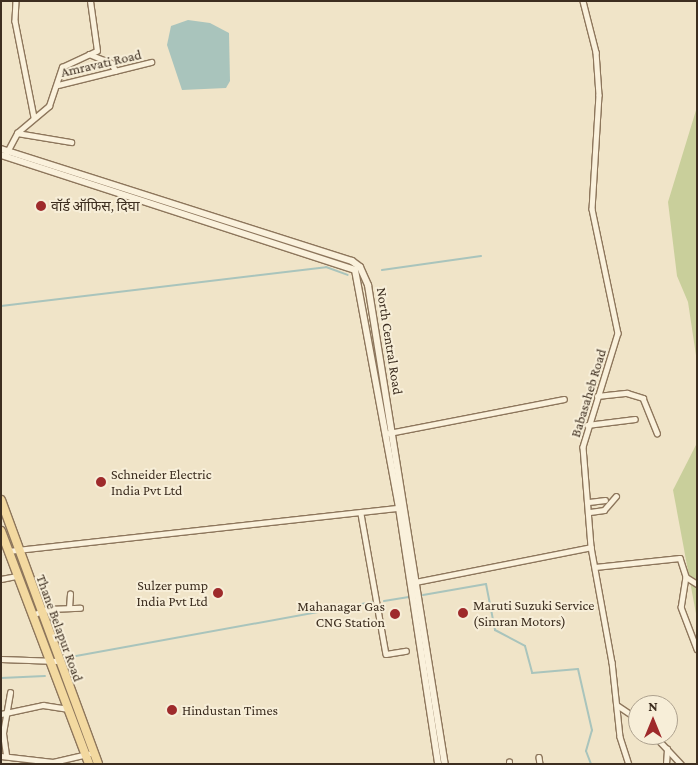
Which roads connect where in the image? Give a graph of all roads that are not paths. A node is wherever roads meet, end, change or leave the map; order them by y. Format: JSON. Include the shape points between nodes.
{"nodes":[{"id":1,"x":16,"y":1,"type":"edge"},
{"id":2,"x":90,"y":1,"type":"edge"},
{"id":3,"x":583,"y":1,"type":"edge"},
{"id":4,"x":89,"y":54,"type":"junction"},
{"id":5,"x":151,"y":62,"type":"dead end"},
{"id":6,"x":116,"y":71,"type":"junction"},
{"id":7,"x":56,"y":86,"type":"junction"},
{"id":8,"x":34,"y":117,"type":"junction"},
{"id":9,"x":17,"y":133,"type":"junction"},
{"id":10,"x":71,"y":142,"type":"dead end"},
{"id":11,"x":4,"y":153,"type":"edge"},
{"id":12,"x":597,"y":396,"type":"junction"},
{"id":13,"x":564,"y":399,"type":"dead end"},
{"id":14,"x":635,"y":419,"type":"dead end"},
{"id":15,"x":587,"y":425,"type":"junction"},
{"id":16,"x":389,"y":433,"type":"junction"},
{"id":17,"x":657,"y":433,"type":"dead end"},
{"id":18,"x":616,"y":496,"type":"dead end"},
{"id":19,"x":1,"y":500,"type":"edge"},
{"id":20,"x":605,"y":500,"type":"dead end"},
{"id":21,"x":589,"y":502,"type":"junction"},
{"id":22,"x":402,"y":507,"type":"junction"},
{"id":23,"x":590,"y":512,"type":"junction"},
{"id":24,"x":361,"y":514,"type":"junction"},
{"id":25,"x":4,"y":518,"type":"edge"},
{"id":26,"x":1,"y":531,"type":"edge"},
{"id":27,"x":591,"y":547,"type":"junction"},
{"id":28,"x":19,"y":550,"type":"junction"},
{"id":29,"x":8,"y":551,"type":"junction"},
{"id":30,"x":595,"y":567,"type":"junction"},
{"id":31,"x":17,"y":576,"type":"junction"},
{"id":32,"x":686,"y":577,"type":"junction"},
{"id":33,"x":1,"y":578,"type":"edge"},
{"id":34,"x":414,"y":583,"type":"junction"},
{"id":35,"x":697,"y":584,"type":"edge"},
{"id":36,"x":70,"y":594,"type":"dead end"},
{"id":37,"x":69,"y":608,"type":"junction"},
{"id":38,"x":80,"y":608,"type":"dead end"},
{"id":39,"x":40,"y":612,"type":"junction"},
{"id":40,"x":31,"y":616,"type":"junction"},
{"id":41,"x":697,"y":649,"type":"edge"},
{"id":42,"x":406,"y":651,"type":"dead end"},
{"id":43,"x":1,"y":659,"type":"edge"},
{"id":44,"x":57,"y":661,"type":"junction"},
{"id":45,"x":48,"y":663,"type":"junction"},
{"id":46,"x":10,"y":693,"type":"dead end"},
{"id":47,"x":617,"y":705,"type":"junction"},
{"id":48,"x":67,"y":709,"type":"junction"},
{"id":49,"x":628,"y":712,"type":"edge"},
{"id":50,"x":4,"y":713,"type":"edge"},
{"id":51,"x":663,"y":745,"type":"edge"},
{"id":52,"x":667,"y":749,"type":"junction"},
{"id":53,"x":94,"y":753,"type":"junction"},
{"id":54,"x":85,"y":754,"type":"junction"},
{"id":55,"x":4,"y":755,"type":"edge"},
{"id":56,"x":539,"y":757,"type":"dead end"},
{"id":57,"x":89,"y":764,"type":"edge"},
{"id":58,"x":98,"y":764,"type":"edge"},
{"id":59,"x":438,"y":764,"type":"edge"},
{"id":60,"x":445,"y":764,"type":"edge"},
{"id":61,"x":540,"y":764,"type":"edge"},
{"id":62,"x":629,"y":764,"type":"edge"},
{"id":63,"x":666,"y":764,"type":"edge"},
{"id":64,"x":681,"y":764,"type":"edge"}],
"edges":[{"from":1,"to":8,"type":"street","via":[[15,22]]},
{"from":2,"to":4,"type":"street","via":[[97,51]]},
{"from":3,"to":12,"type":"street","name":"Babasaheb Road","via":[[596,52],[599,95],[592,209],[618,333]]},
{"from":4,"to":6,"type":"street","via":[[111,63]]},
{"from":4,"to":7,"type":"street","via":[[62,67]]},
{"from":5,"to":6,"type":"street","name":"Amravati Road"},
{"from":6,"to":7,"type":"street","name":"Amravati Road"},
{"from":7,"to":8,"type":"street","name":"Amravati Road","via":[[49,106]]},
{"from":8,"to":9,"type":"street","name":"Amravati Road"},
{"from":9,"to":10,"type":"street"},
{"from":9,"to":11,"type":"street","name":"Amravati Road"},
{"from":11,"to":16,"type":"main road","name":"North Central Road","via":[[352,261],[368,285]]},
{"from":12,"to":15,"type":"street","name":"Babasaheb Road"},
{"from":12,"to":17,"type":"street","via":[[638,395],[646,403]]},
{"from":13,"to":16,"type":"street"},
{"from":14,"to":15,"type":"street"},
{"from":15,"to":21,"type":"street","name":"Babasaheb Road","via":[[583,447]]},
{"from":16,"to":22,"type":"main road","name":"North Central Road"},
{"from":18,"to":23,"type":"street","via":[[604,510]]},
{"from":19,"to":25,"type":"main road","name":"Thane Belapur Road"},
{"from":20,"to":21,"type":"street"},
{"from":21,"to":23,"type":"street","name":"Babasaheb Road"},
{"from":22,"to":24,"type":"street"},
{"from":22,"to":34,"type":"main road","name":"North Central Road"},
{"from":23,"to":27,"type":"street","name":"Babasaheb Road"},
{"from":24,"to":28,"type":"street"},
{"from":24,"to":42,"type":"street","via":[[386,654]]},
{"from":25,"to":28,"type":"main road","name":"Thane Belapur Road"},
{"from":26,"to":29,"type":"main road","name":"Thane Belapur Road"},
{"from":27,"to":30,"type":"street","name":"Babasaheb Road"},
{"from":27,"to":34,"type":"street"},
{"from":28,"to":29,"type":"street"},
{"from":28,"to":39,"type":"main road","name":"Thane Belapur Road"},
{"from":29,"to":31,"type":"main road","name":"Thane Belapur Road"},
{"from":30,"to":32,"type":"street","via":[[680,558]]},
{"from":30,"to":47,"type":"street","name":"Babasaheb Road"},
{"from":31,"to":33,"type":"street"},
{"from":31,"to":40,"type":"main road","name":"Thane Belapur Road"},
{"from":32,"to":35,"type":"street"},
{"from":32,"to":41,"type":"street","via":[[681,607]]},
{"from":34,"to":59,"type":"main road","name":"North Central Road"},
{"from":34,"to":60,"type":"main road","name":"North Central Road","via":[[421,607]]},
{"from":36,"to":37,"type":"street"},
{"from":37,"to":38,"type":"street"},
{"from":37,"to":39,"type":"street"},
{"from":39,"to":40,"type":"street"},
{"from":39,"to":44,"type":"main road","name":"Thane Belapur Road"},
{"from":40,"to":45,"type":"main road","name":"Thane Belapur Road"},
{"from":43,"to":45,"type":"street"},
{"from":44,"to":45,"type":"street"},
{"from":44,"to":53,"type":"main road","name":"Thane Belapur Road"},
{"from":45,"to":48,"type":"main road","name":"Thane Belapur Road"},
{"from":46,"to":50,"type":"street"},
{"from":47,"to":49,"type":"street"},
{"from":47,"to":62,"type":"street","name":"Babasaheb Road"},
{"from":48,"to":50,"type":"street","via":[[43,705]]},
{"from":48,"to":54,"type":"main road","name":"Thane Belapur Road"},
{"from":50,"to":55,"type":"street"},
{"from":51,"to":52,"type":"street"},
{"from":52,"to":63,"type":"street"},
{"from":52,"to":64,"type":"street"},
{"from":53,"to":54,"type":"street"},
{"from":53,"to":58,"type":"main road","name":"Thane Belapur Road"},
{"from":54,"to":55,"type":"street","via":[[53,762]]},
{"from":54,"to":57,"type":"main road","name":"Thane Belapur Road"},
{"from":56,"to":61,"type":"street"}]}
